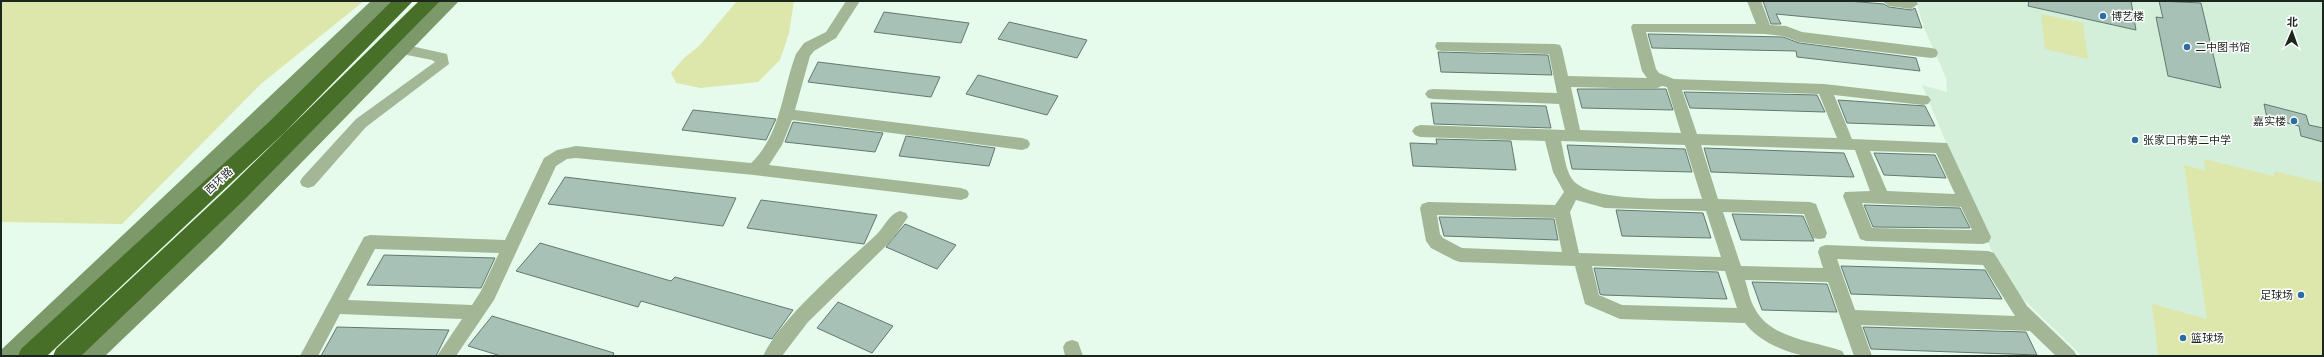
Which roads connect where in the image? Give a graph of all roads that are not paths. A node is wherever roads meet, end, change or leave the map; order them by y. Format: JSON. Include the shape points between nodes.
{"nodes":[{"id":1,"x":382,"y":1,"type":"edge"},
{"id":2,"x":403,"y":1,"type":"edge"},
{"id":3,"x":430,"y":1,"type":"edge"},
{"id":4,"x":449,"y":1,"type":"edge"},
{"id":5,"x":853,"y":1,"type":"edge"},
{"id":6,"x":1754,"y":1,"type":"edge"},
{"id":7,"x":1889,"y":1,"type":"edge"},
{"id":8,"x":1911,"y":4,"type":"dead end"},
{"id":9,"x":1766,"y":29,"type":"junction"},
{"id":10,"x":1442,"y":46,"type":"dead end"},
{"id":11,"x":402,"y":49,"type":"junction"},
{"id":12,"x":1931,"y":53,"type":"dead end"},
{"id":13,"x":1562,"y":81,"type":"junction"},
{"id":14,"x":1666,"y":82,"type":"junction"},
{"id":15,"x":1824,"y":89,"type":"junction"},
{"id":16,"x":1433,"y":94,"type":"dead end"},
{"id":17,"x":1566,"y":99,"type":"junction"},
{"id":18,"x":1923,"y":100,"type":"dead end"},
{"id":19,"x":786,"y":114,"type":"junction"},
{"id":20,"x":1420,"y":131,"type":"dead end"},
{"id":21,"x":1552,"y":135,"type":"junction"},
{"id":22,"x":1574,"y":136,"type":"junction"},
{"id":23,"x":1691,"y":139,"type":"junction"},
{"id":24,"x":1022,"y":144,"type":"dead end"},
{"id":25,"x":1853,"y":144,"type":"junction"},
{"id":26,"x":754,"y":169,"type":"junction"},
{"id":27,"x":308,"y":182,"type":"dead end"},
{"id":28,"x":1573,"y":192,"type":"junction"},
{"id":29,"x":961,"y":194,"type":"dead end"},
{"id":30,"x":1881,"y":197,"type":"junction"},
{"id":31,"x":1966,"y":201,"type":"junction"},
{"id":32,"x":1713,"y":205,"type":"junction"},
{"id":33,"x":1562,"y":212,"type":"junction"},
{"id":34,"x":900,"y":217,"type":"dead end"},
{"id":35,"x":1819,"y":233,"type":"dead end"},
{"id":36,"x":212,"y":240,"type":"junction"},
{"id":37,"x":510,"y":247,"type":"junction"},
{"id":38,"x":1577,"y":259,"type":"junction"},
{"id":39,"x":1733,"y":268,"type":"junction"},
{"id":40,"x":1834,"y":275,"type":"junction"},
{"id":41,"x":335,"y":307,"type":"junction"},
{"id":42,"x":477,"y":312,"type":"junction"},
{"id":43,"x":1750,"y":316,"type":"junction"},
{"id":44,"x":1849,"y":317,"type":"junction"},
{"id":45,"x":2033,"y":324,"type":"junction"},
{"id":46,"x":12,"y":356,"type":"edge"},
{"id":47,"x":30,"y":356,"type":"edge"},
{"id":48,"x":65,"y":356,"type":"edge"},
{"id":49,"x":69,"y":356,"type":"edge"},
{"id":50,"x":89,"y":356,"type":"edge"},
{"id":51,"x":309,"y":356,"type":"edge"},
{"id":52,"x":446,"y":356,"type":"edge"},
{"id":53,"x":772,"y":356,"type":"edge"},
{"id":54,"x":1836,"y":356,"type":"edge"},
{"id":55,"x":1864,"y":356,"type":"edge"},
{"id":56,"x":2068,"y":356,"type":"edge"}],
"edges":[{"from":1,"to":46,"type":"street"},
{"from":2,"to":47,"type":"highway","name":"西环路","via":[[277,128]]},
{"from":3,"to":48,"type":"highway","name":"西环路","via":[[236,194]]},
{"from":4,"to":11,"type":"street"},
{"from":5,"to":19,"type":"street","via":[[831,35],[802,54]]},
{"from":6,"to":9,"type":"street"},
{"from":7,"to":8,"type":"street"},
{"from":9,"to":12,"type":"street","via":[[1786,30],[1799,36]]},
{"from":9,"to":14,"type":"street","via":[[1638,27],[1650,71]]},
{"from":10,"to":13,"type":"street","via":[[1555,49]]},
{"from":11,"to":27,"type":"street","via":[[435,55],[442,58],[442,64],[361,123]]},
{"from":11,"to":36,"type":"street"},
{"from":13,"to":14,"type":"street","via":[[1655,84]]},
{"from":13,"to":17,"type":"street"},
{"from":14,"to":15,"type":"street"},
{"from":14,"to":23,"type":"street"},
{"from":15,"to":18,"type":"street"},
{"from":15,"to":25,"type":"street"},
{"from":16,"to":17,"type":"street"},
{"from":17,"to":22,"type":"street"},
{"from":19,"to":24,"type":"street"},
{"from":19,"to":26,"type":"street","via":[[773,151]]},
{"from":20,"to":21,"type":"street"},
{"from":21,"to":22,"type":"street"},
{"from":21,"to":28,"type":"street","via":[[1563,178]]},
{"from":22,"to":23,"type":"street"},
{"from":23,"to":25,"type":"street"},
{"from":23,"to":32,"type":"street"},
{"from":25,"to":30,"type":"street"},
{"from":25,"to":31,"type":"street","via":[[1941,147]]},
{"from":26,"to":29,"type":"street"},
{"from":26,"to":37,"type":"street","via":[[576,152],[563,154],[550,162]]},
{"from":28,"to":32,"type":"street","via":[[1588,199],[1605,202]]},
{"from":28,"to":33,"type":"street","via":[[1564,204]]},
{"from":30,"to":31,"type":"street"},
{"from":30,"to":31,"type":"street","via":[[1851,196],[1866,234],[1983,237]]},
{"from":32,"to":35,"type":"street","via":[[1810,208]]},
{"from":32,"to":39,"type":"street"},
{"from":33,"to":38,"type":"street"},
{"from":33,"to":38,"type":"street","via":[[1428,208],[1432,236],[1438,243],[1460,255]]},
{"from":34,"to":53,"type":"street","via":[[886,235],[802,317]]},
{"from":36,"to":49,"type":"street"},
{"from":36,"to":50,"type":"street"},
{"from":37,"to":41,"type":"street","via":[[370,242]]},
{"from":37,"to":42,"type":"street","via":[[488,295]]},
{"from":38,"to":39,"type":"street"},
{"from":38,"to":43,"type":"street","via":[[1591,299],[1620,312]]},
{"from":39,"to":40,"type":"street"},
{"from":39,"to":43,"type":"street"},
{"from":40,"to":44,"type":"street"},
{"from":40,"to":45,"type":"street","via":[[1826,252],[1988,258],[2011,298]]},
{"from":41,"to":42,"type":"street"},
{"from":41,"to":51,"type":"street"},
{"from":42,"to":52,"type":"street"},
{"from":43,"to":54,"type":"street","via":[[1763,330],[1776,338]]},
{"from":44,"to":45,"type":"street"},
{"from":44,"to":55,"type":"street"},
{"from":45,"to":56,"type":"street"}]}
